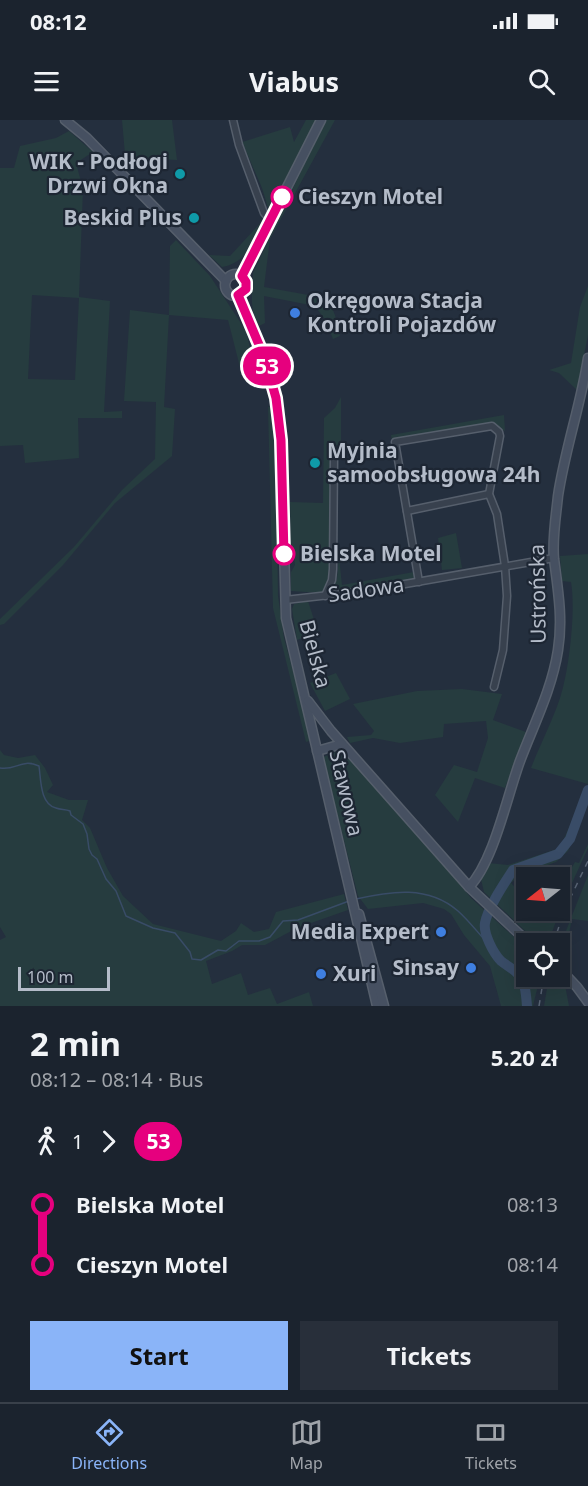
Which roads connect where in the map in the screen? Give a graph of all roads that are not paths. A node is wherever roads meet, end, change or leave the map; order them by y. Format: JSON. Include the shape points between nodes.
{"nodes":[{"id":1,"x":65,"y":120,"type":"edge"},
{"id":2,"x":233,"y":120,"type":"edge"},
{"id":3,"x":321,"y":120,"type":"edge"},
{"id":4,"x":271,"y":220,"type":"junction"},
{"id":5,"x":242,"y":276,"type":"junction"},
{"id":6,"x":226,"y":281,"type":"junction"},
{"id":7,"x":238,"y":295,"type":"junction"},
{"id":8,"x":588,"y":358,"type":"edge"},
{"id":9,"x":586,"y":382,"type":"edge"},
{"id":10,"x":334,"y":456,"type":"dead end"},
{"id":11,"x":489,"y":494,"type":"junction"},
{"id":12,"x":407,"y":511,"type":"junction"},
{"id":13,"x":554,"y":558,"type":"junction"},
{"id":14,"x":505,"y":566,"type":"junction"},
{"id":15,"x":419,"y":582,"type":"junction"},
{"id":16,"x":325,"y":596,"type":"junction"},
{"id":17,"x":285,"y":600,"type":"junction"},
{"id":18,"x":494,"y":687,"type":"dead end"},
{"id":19,"x":306,"y":699,"type":"junction"},
{"id":20,"x":342,"y":744,"type":"junction"},
{"id":21,"x":317,"y":751,"type":"junction"},
{"id":22,"x":469,"y":887,"type":"junction"},
{"id":23,"x":354,"y":906,"type":"junction"},
{"id":24,"x":518,"y":933,"type":"edge"},
{"id":25,"x":363,"y":946,"type":"junction"},
{"id":26,"x":373,"y":964,"type":"junction"},
{"id":27,"x":570,"y":979,"type":"edge"},
{"id":28,"x":588,"y":1002,"type":"edge"},
{"id":29,"x":377,"y":1006,"type":"edge"},
{"id":30,"x":384,"y":1006,"type":"edge"}],
"edges":[{"from":1,"to":6,"type":"street"},
{"from":2,"to":4,"type":"street","via":[[264,213]]},
{"from":3,"to":4,"type":"street"},
{"from":4,"to":5,"type":"street"},
{"from":5,"to":6,"type":"street","via":[[233,274]]},
{"from":5,"to":7,"type":"street","via":[[247,285]]},
{"from":6,"to":7,"type":"street","via":[[227,290]]},
{"from":7,"to":17,"type":"street","name":"Bielska","via":[[265,359],[279,413]]},
{"from":8,"to":9,"type":"street","name":"Ustrońska"},
{"from":9,"to":13,"type":"street","name":"Ustrońska","via":[[558,495]]},
{"from":10,"to":16,"type":"street","via":[[333,569]]},
{"from":11,"to":12,"type":"street"},
{"from":11,"to":12,"type":"street","via":[[500,436],[492,426],[395,442]]},
{"from":11,"to":14,"type":"street","via":[[497,514]]},
{"from":12,"to":15,"type":"street"},
{"from":13,"to":14,"type":"street","name":"Sadowa"},
{"from":13,"to":22,"type":"street","name":"Ustrońska","via":[[561,612],[550,685],[498,829]]},
{"from":14,"to":15,"type":"street","name":"Sadowa"},
{"from":14,"to":18,"type":"street","via":[[506,625]]},
{"from":15,"to":16,"type":"street","name":"Sadowa"},
{"from":16,"to":17,"type":"street","name":"Sadowa"},
{"from":17,"to":19,"type":"street","name":"Bielska","via":[[289,637]]},
{"from":19,"to":20,"type":"street","name":"Bielska"},
{"from":19,"to":21,"type":"street","name":"Stawowa"},
{"from":20,"to":21,"type":"street"},
{"from":20,"to":22,"type":"street","name":"Bielska"},
{"from":21,"to":23,"type":"street","name":"Stawowa"},
{"from":22,"to":24,"type":"street","name":"Bielska"},
{"from":23,"to":25,"type":"street"},
{"from":23,"to":26,"type":"street","via":[[364,926]]},
{"from":25,"to":26,"type":"street"},
{"from":25,"to":29,"type":"street"},
{"from":26,"to":30,"type":"street"},
{"from":27,"to":28,"type":"street"}]}
